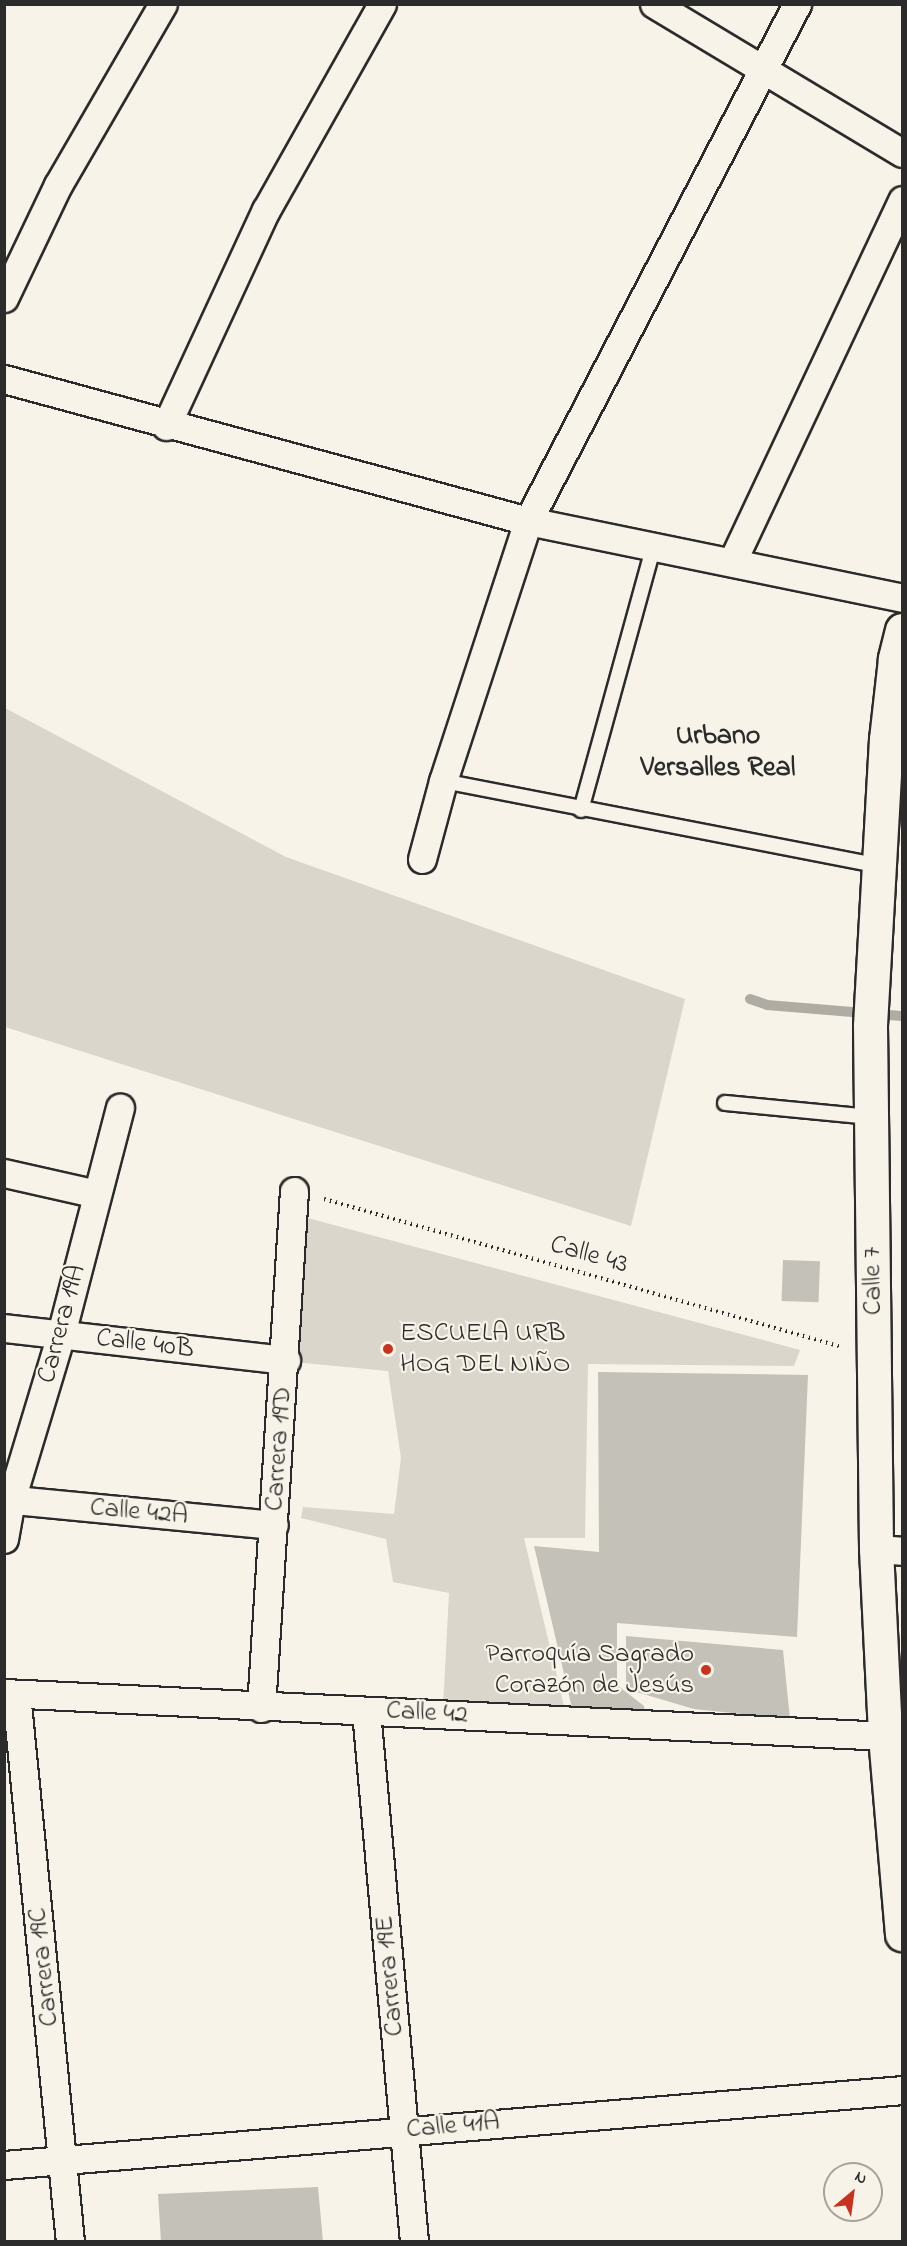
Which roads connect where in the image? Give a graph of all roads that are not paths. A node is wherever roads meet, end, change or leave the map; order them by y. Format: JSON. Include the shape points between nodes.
{"nodes":[{"id":1,"x":163,"y":4,"type":"edge"},
{"id":2,"x":382,"y":4,"type":"edge"},
{"id":3,"x":654,"y":4,"type":"edge"},
{"id":4,"x":797,"y":4,"type":"edge"},
{"id":5,"x":763,"y":69,"type":"junction"},
{"id":6,"x":903,"y":153,"type":"edge"},
{"id":7,"x":903,"y":200,"type":"edge"},
{"id":8,"x":4,"y":298,"type":"edge"},
{"id":9,"x":4,"y":379,"type":"edge"},
{"id":10,"x":166,"y":426,"type":"junction"},
{"id":11,"x":528,"y":521,"type":"junction"},
{"id":12,"x":653,"y":548,"type":"junction"},
{"id":13,"x":732,"y":562,"type":"junction"},
{"id":14,"x":903,"y":598,"type":"edge"},
{"id":15,"x":903,"y":630,"type":"edge"},
{"id":16,"x":443,"y":781,"type":"junction"},
{"id":17,"x":581,"y":810,"type":"junction"},
{"id":18,"x":422,"y":859,"type":"dead end"},
{"id":19,"x":880,"y":866,"type":"junction"},
{"id":20,"x":725,"y":1103,"type":"dead end"},
{"id":21,"x":120,"y":1108,"type":"dead end"},
{"id":22,"x":871,"y":1117,"type":"junction"},
{"id":23,"x":4,"y":1173,"type":"edge"},
{"id":24,"x":294,"y":1191,"type":"road end"},
{"id":25,"x":97,"y":1194,"type":"junction"},
{"id":26,"x":4,"y":1328,"type":"edge"},
{"id":27,"x":61,"y":1334,"type":"junction"},
{"id":28,"x":286,"y":1360,"type":"junction"},
{"id":29,"x":8,"y":1500,"type":"edge"},
{"id":30,"x":274,"y":1525,"type":"junction"},
{"id":31,"x":4,"y":1539,"type":"edge"},
{"id":32,"x":889,"y":1550,"type":"edge"},
{"id":33,"x":10,"y":1693,"type":"edge"},
{"id":34,"x":261,"y":1708,"type":"junction"},
{"id":35,"x":366,"y":1711,"type":"junction"},
{"id":36,"x":885,"y":1736,"type":"junction"},
{"id":37,"x":903,"y":1934,"type":"edge"},
{"id":38,"x":903,"y":2090,"type":"edge"},
{"id":39,"x":404,"y":2130,"type":"junction"},
{"id":40,"x":64,"y":2158,"type":"junction"},
{"id":41,"x":4,"y":2165,"type":"edge"},
{"id":42,"x":70,"y":2241,"type":"edge"},
{"id":43,"x":414,"y":2241,"type":"edge"}],
"edges":[{"from":1,"to":8,"type":"street","via":[[58,185]]},
{"from":2,"to":10,"type":"street","via":[[266,210]]},
{"from":3,"to":5,"type":"street"},
{"from":4,"to":5,"type":"street"},
{"from":5,"to":6,"type":"street"},
{"from":5,"to":11,"type":"street"},
{"from":7,"to":13,"type":"street"},
{"from":9,"to":10,"type":"street"},
{"from":10,"to":11,"type":"street"},
{"from":11,"to":12,"type":"street"},
{"from":11,"to":16,"type":"street"},
{"from":12,"to":13,"type":"street"},
{"from":12,"to":17,"type":"lane"},
{"from":13,"to":14,"type":"street"},
{"from":15,"to":19,"type":"street","name":"Calle 7","via":[[895,658],[886,739]]},
{"from":16,"to":17,"type":"lane"},
{"from":16,"to":18,"type":"street"},
{"from":17,"to":19,"type":"lane"},
{"from":19,"to":22,"type":"street","name":"Calle 7","via":[[871,1015]]},
{"from":20,"to":22,"type":"lane"},
{"from":21,"to":25,"type":"street","name":"Carrera 19A"},
{"from":22,"to":32,"type":"street","name":"Calle 7","via":[[874,1357]]},
{"from":23,"to":25,"type":"street"},
{"from":24,"to":28,"type":"street","name":"Carrera 19D"},
{"from":25,"to":27,"type":"street","name":"Carrera 19A"},
{"from":26,"to":27,"type":"street","name":"Calle 40B"},
{"from":27,"to":28,"type":"street","name":"Calle 40B"},
{"from":27,"to":29,"type":"street","name":"Carrera 19A"},
{"from":28,"to":30,"type":"street","name":"Carrera 19D"},
{"from":29,"to":30,"type":"street","name":"Calle 42A"},
{"from":29,"to":31,"type":"street","name":"Carrera 19A"},
{"from":30,"to":34,"type":"street","name":"Carrera 19D"},
{"from":32,"to":36,"type":"street","name":"Calle 7"},
{"from":33,"to":34,"type":"street","name":"Calle 42"},
{"from":33,"to":40,"type":"street","name":"Carrera 19C"},
{"from":34,"to":35,"type":"street","name":"Calle 42"},
{"from":35,"to":36,"type":"street","name":"Calle 42"},
{"from":35,"to":39,"type":"street","name":"Carrera 19E"},
{"from":36,"to":37,"type":"street","name":"Calle 7"},
{"from":38,"to":39,"type":"street","name":"Calle 41A"},
{"from":39,"to":40,"type":"street","name":"Calle 41A"},
{"from":39,"to":43,"type":"street","name":"Carrera 19E"},
{"from":40,"to":41,"type":"street","name":"Calle 41A"},
{"from":40,"to":42,"type":"street","name":"Carrera 19C"}]}
